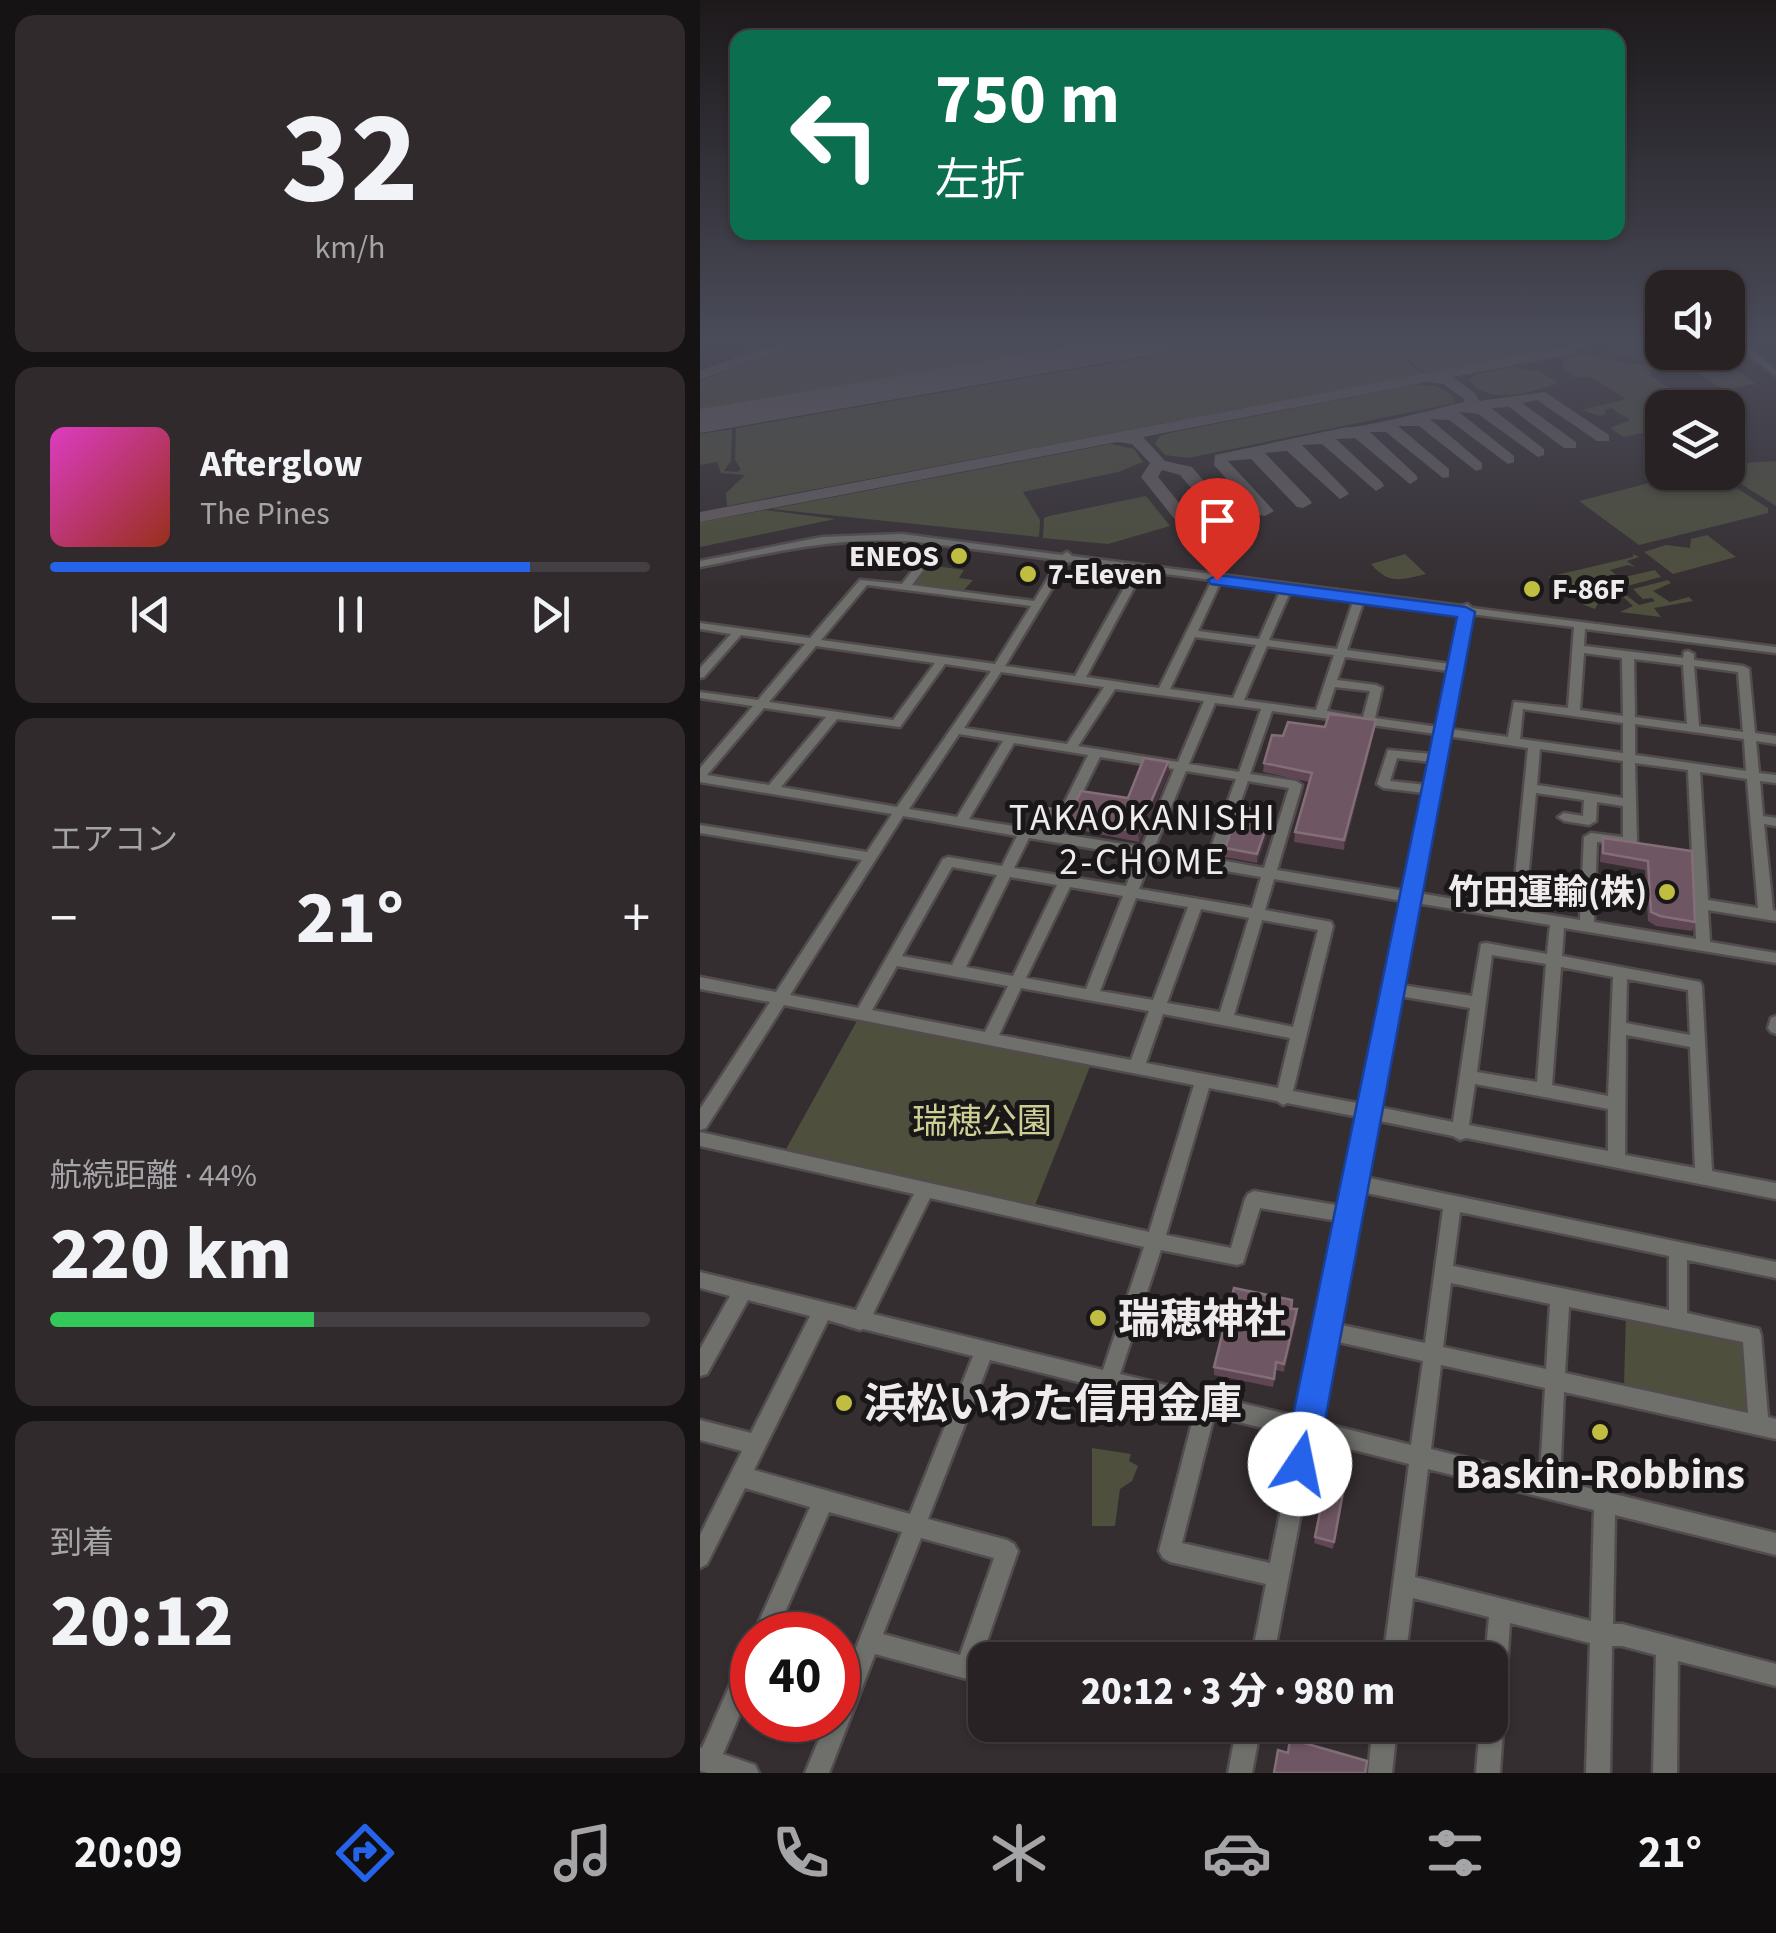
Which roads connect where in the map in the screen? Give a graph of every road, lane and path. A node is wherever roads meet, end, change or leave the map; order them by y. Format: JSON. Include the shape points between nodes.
{"nodes":[{"id":1,"x":939,"y":543,"type":"junction"},
{"id":2,"x":1066,"y":557,"type":"junction"},
{"id":3,"x":700,"y":561,"type":"edge"},
{"id":4,"x":1138,"y":570,"type":"junction"},
{"id":5,"x":1217,"y":580,"type":"junction"},
{"id":6,"x":905,"y":587,"type":"junction"},
{"id":7,"x":1286,"y":589,"type":"junction"},
{"id":8,"x":1359,"y":599,"type":"junction"},
{"id":9,"x":1036,"y":604,"type":"junction"},
{"id":10,"x":1467,"y":609,"type":"junction"},
{"id":11,"x":700,"y":626,"type":"edge"},
{"id":12,"x":1580,"y":626,"type":"junction"},
{"id":13,"x":739,"y":632,"type":"junction"},
{"id":14,"x":1192,"y":634,"type":"junction"},
{"id":15,"x":1688,"y":639,"type":"junction"},
{"id":16,"x":814,"y":642,"type":"junction"},
{"id":17,"x":1264,"y":643,"type":"junction"},
{"id":18,"x":1578,"y":648,"type":"junction"},
{"id":19,"x":1776,"y":648,"type":"edge"},
{"id":20,"x":1339,"y":653,"type":"junction"},
{"id":21,"x":1628,"y":655,"type":"junction"},
{"id":22,"x":942,"y":660,"type":"junction"},
{"id":23,"x":1688,"y":662,"type":"junction"},
{"id":24,"x":1455,"y":668,"type":"junction"},
{"id":25,"x":998,"y":669,"type":"junction"},
{"id":26,"x":700,"y":675,"type":"edge"},
{"id":27,"x":1078,"y":680,"type":"junction"},
{"id":28,"x":1330,"y":683,"type":"junction"},
{"id":29,"x":1111,"y":685,"type":"junction"},
{"id":30,"x":1163,"y":692,"type":"junction"},
{"id":31,"x":700,"y":695,"type":"edge"},
{"id":32,"x":1211,"y":698,"type":"junction"},
{"id":33,"x":1238,"y":702,"type":"junction"},
{"id":34,"x":761,"y":704,"type":"junction"},
{"id":35,"x":1268,"y":707,"type":"junction"},
{"id":36,"x":1574,"y":712,"type":"junction"},
{"id":37,"x":1320,"y":714,"type":"junction"},
{"id":38,"x":834,"y":715,"type":"junction"},
{"id":39,"x":1630,"y":720,"type":"junction"},
{"id":40,"x":1368,"y":721,"type":"junction"},
{"id":41,"x":1693,"y":728,"type":"junction"},
{"id":42,"x":956,"y":730,"type":"junction"},
{"id":43,"x":1442,"y":732,"type":"junction"},
{"id":44,"x":1752,"y":737,"type":"junction"},
{"id":45,"x":1010,"y":739,"type":"junction"},
{"id":46,"x":1776,"y":740,"type":"edge"},
{"id":47,"x":1514,"y":742,"type":"junction"},
{"id":48,"x":1534,"y":745,"type":"junction"},
{"id":49,"x":706,"y":748,"type":"dead end"},
{"id":50,"x":1071,"y":748,"type":"junction"},
{"id":51,"x":722,"y":750,"type":"junction"},
{"id":52,"x":1096,"y":752,"type":"junction"},
{"id":53,"x":1629,"y":758,"type":"junction"},
{"id":54,"x":1437,"y":759,"type":"junction"},
{"id":55,"x":1182,"y":766,"type":"junction"},
{"id":56,"x":1694,"y":768,"type":"junction"},
{"id":57,"x":1243,"y":776,"type":"junction"},
{"id":58,"x":1754,"y":776,"type":"junction"},
{"id":59,"x":700,"y":777,"type":"edge"},
{"id":60,"x":1776,"y":780,"type":"edge"},
{"id":61,"x":1530,"y":788,"type":"junction"},
{"id":62,"x":772,"y":790,"type":"junction"},
{"id":63,"x":1431,"y":790,"type":"junction"},
{"id":64,"x":1591,"y":797,"type":"junction"},
{"id":65,"x":1629,"y":803,"type":"junction"},
{"id":66,"x":901,"y":810,"type":"junction"},
{"id":67,"x":1564,"y":817,"type":"dead end"},
{"id":68,"x":1758,"y":819,"type":"junction"},
{"id":69,"x":962,"y":820,"type":"junction"},
{"id":70,"x":1776,"y":822,"type":"edge"},
{"id":71,"x":700,"y":829,"type":"edge"},
{"id":72,"x":1026,"y":831,"type":"junction"},
{"id":73,"x":1055,"y":836,"type":"junction"},
{"id":74,"x":1630,"y":843,"type":"junction"},
{"id":75,"x":1647,"y":846,"type":"edge"},
{"id":76,"x":1147,"y":850,"type":"junction"},
{"id":77,"x":1682,"y":851,"type":"edge"},
{"id":78,"x":1700,"y":854,"type":"junction"},
{"id":79,"x":872,"y":856,"type":"junction"},
{"id":80,"x":1212,"y":861,"type":"junction"},
{"id":81,"x":1267,"y":870,"type":"junction"},
{"id":82,"x":1008,"y":872,"type":"junction"},
{"id":83,"x":1065,"y":882,"type":"junction"},
{"id":84,"x":1131,"y":892,"type":"junction"},
{"id":85,"x":1411,"y":895,"type":"junction"},
{"id":86,"x":1196,"y":903,"type":"junction"},
{"id":87,"x":1701,"y":904,"type":"junction"},
{"id":88,"x":1255,"y":913,"type":"junction"},
{"id":89,"x":1518,"y":914,"type":"junction"},
{"id":90,"x":1771,"y":915,"type":"edge"},
{"id":91,"x":1557,"y":921,"type":"junction"},
{"id":92,"x":1587,"y":926,"type":"junction"},
{"id":93,"x":1703,"y":945,"type":"junction"},
{"id":94,"x":1776,"y":958,"type":"edge"},
{"id":95,"x":893,"y":960,"type":"junction"},
{"id":96,"x":1554,"y":960,"type":"junction"},
{"id":97,"x":956,"y":972,"type":"junction"},
{"id":98,"x":1620,"y":973,"type":"junction"},
{"id":99,"x":700,"y":983,"type":"edge"},
{"id":100,"x":1017,"y":983,"type":"junction"},
{"id":101,"x":1392,"y":989,"type":"junction"},
{"id":102,"x":1091,"y":995,"type":"junction"},
{"id":103,"x":779,"y":999,"type":"junction"},
{"id":104,"x":1478,"y":1002,"type":"junction"},
{"id":105,"x":1160,"y":1007,"type":"junction"},
{"id":106,"x":861,"y":1015,"type":"junction"},
{"id":107,"x":1225,"y":1019,"type":"junction"},
{"id":108,"x":1618,"y":1028,"type":"junction"},
{"id":109,"x":1300,"y":1034,"type":"junction"},
{"id":110,"x":989,"y":1040,"type":"junction"},
{"id":111,"x":1697,"y":1042,"type":"junction"},
{"id":112,"x":1136,"y":1069,"type":"junction"},
{"id":113,"x":1469,"y":1077,"type":"junction"},
{"id":114,"x":1203,"y":1083,"type":"junction"},
{"id":115,"x":1544,"y":1090,"type":"junction"},
{"id":116,"x":1284,"y":1098,"type":"junction"},
{"id":117,"x":1616,"y":1104,"type":"junction"},
{"id":118,"x":1368,"y":1115,"type":"junction"},
{"id":119,"x":700,"y":1123,"type":"edge"},
{"id":120,"x":1460,"y":1133,"type":"junction"},
{"id":121,"x":700,"y":1140,"type":"edge"},
{"id":122,"x":1617,"y":1160,"type":"junction"},
{"id":123,"x":1704,"y":1177,"type":"junction"},
{"id":124,"x":1355,"y":1183,"type":"junction"},
{"id":125,"x":926,"y":1190,"type":"junction"},
{"id":126,"x":1776,"y":1191,"type":"edge"},
{"id":127,"x":1452,"y":1204,"type":"junction"},
{"id":128,"x":1348,"y":1215,"type":"junction"},
{"id":129,"x":1155,"y":1241,"type":"junction"},
{"id":130,"x":1678,"y":1250,"type":"junction"},
{"id":131,"x":1776,"y":1270,"type":"edge"},
{"id":132,"x":1444,"y":1273,"type":"junction"},
{"id":133,"x":700,"y":1280,"type":"edge"},
{"id":134,"x":743,"y":1291,"type":"junction"},
{"id":135,"x":1560,"y":1297,"type":"junction"},
{"id":136,"x":822,"y":1312,"type":"junction"},
{"id":137,"x":1678,"y":1319,"type":"junction"},
{"id":138,"x":860,"y":1320,"type":"junction"},
{"id":139,"x":1325,"y":1330,"type":"junction"},
{"id":140,"x":984,"y":1350,"type":"junction"},
{"id":141,"x":1431,"y":1353,"type":"junction"},
{"id":142,"x":700,"y":1367,"type":"edge"},
{"id":143,"x":1109,"y":1379,"type":"junction"},
{"id":144,"x":1554,"y":1380,"type":"junction"},
{"id":145,"x":1207,"y":1404,"type":"junction"},
{"id":146,"x":1307,"y":1427,"type":"junction"},
{"id":147,"x":1768,"y":1428,"type":"edge"},
{"id":148,"x":700,"y":1430,"type":"edge"},
{"id":149,"x":757,"y":1445,"type":"junction"},
{"id":150,"x":1418,"y":1455,"type":"junction"},
{"id":151,"x":741,"y":1476,"type":"junction"},
{"id":152,"x":1549,"y":1488,"type":"junction"},
{"id":153,"x":824,"y":1500,"type":"junction"},
{"id":154,"x":1606,"y":1503,"type":"junction"},
{"id":155,"x":916,"y":1525,"type":"junction"},
{"id":156,"x":706,"y":1534,"type":"edge"},
{"id":157,"x":1776,"y":1544,"type":"edge"},
{"id":158,"x":700,"y":1557,"type":"edge"},
{"id":159,"x":1278,"y":1576,"type":"junction"},
{"id":160,"x":1404,"y":1585,"type":"junction"},
{"id":161,"x":1500,"y":1611,"type":"junction"},
{"id":162,"x":774,"y":1612,"type":"edge"},
{"id":163,"x":1602,"y":1634,"type":"junction"},
{"id":164,"x":868,"y":1642,"type":"junction"},
{"id":165,"x":1266,"y":1642,"type":"edge"},
{"id":166,"x":1396,"y":1642,"type":"edge"},
{"id":167,"x":1668,"y":1646,"type":"junction"},
{"id":168,"x":1776,"y":1675,"type":"edge"},
{"id":169,"x":730,"y":1737,"type":"edge"},
{"id":170,"x":1246,"y":1742,"type":"edge"},
{"id":171,"x":1383,"y":1742,"type":"edge"},
{"id":172,"x":721,"y":1767,"type":"edge"},
{"id":173,"x":1671,"y":1771,"type":"edge"},
{"id":174,"x":817,"y":1773,"type":"edge"},
{"id":175,"x":1240,"y":1773,"type":"edge"},
{"id":176,"x":1380,"y":1773,"type":"edge"},
{"id":177,"x":1488,"y":1773,"type":"edge"},
{"id":178,"x":1598,"y":1773,"type":"edge"}],
"edges":[{"from":1,"to":2,"type":"street"},
{"from":1,"to":3,"type":"street","via":[[842,538]]},
{"from":1,"to":6,"type":"street"},
{"from":2,"to":3,"type":"street","via":[[878,532],[807,538]]},
{"from":2,"to":4,"type":"street"},
{"from":2,"to":9,"type":"street"},
{"from":2,"to":10,"type":"street"},
{"from":4,"to":5,"type":"street"},
{"from":4,"to":27,"type":"street"},
{"from":5,"to":7,"type":"street"},
{"from":5,"to":14,"type":"street"},
{"from":6,"to":9,"type":"street"},
{"from":6,"to":16,"type":"street","via":[[864,582]]},
{"from":7,"to":8,"type":"street"},
{"from":7,"to":17,"type":"street"},
{"from":8,"to":10,"type":"street"},
{"from":8,"to":20,"type":"street"},
{"from":9,"to":25,"type":"street"},
{"from":10,"to":12,"type":"street"},
{"from":10,"to":19,"type":"street"},
{"from":10,"to":24,"type":"street"},
{"from":11,"to":13,"type":"street"},
{"from":12,"to":15,"type":"street"},
{"from":12,"to":18,"type":"street"},
{"from":13,"to":16,"type":"street"},
{"from":13,"to":26,"type":"street"},
{"from":14,"to":17,"type":"street"},
{"from":14,"to":30,"type":"street"},
{"from":15,"to":19,"type":"street"},
{"from":15,"to":23,"type":"street"},
{"from":16,"to":22,"type":"street"},
{"from":16,"to":34,"type":"street"},
{"from":17,"to":20,"type":"street"},
{"from":17,"to":33,"type":"street"},
{"from":18,"to":21,"type":"street"},
{"from":18,"to":36,"type":"street"},
{"from":20,"to":24,"type":"street"},
{"from":20,"to":28,"type":"street"},
{"from":21,"to":23,"type":"street"},
{"from":21,"to":39,"type":"street"},
{"from":22,"to":25,"type":"street"},
{"from":22,"to":38,"type":"street","via":[[896,724]]},
{"from":23,"to":41,"type":"street"},
{"from":23,"to":44,"type":"street","via":[[1742,669]]},
{"from":24,"to":43,"type":"street"},
{"from":25,"to":27,"type":"street"},
{"from":25,"to":42,"type":"street"},
{"from":27,"to":29,"type":"street"},
{"from":28,"to":37,"type":"street"},
{"from":28,"to":40,"type":"street","via":[[1376,688]]},
{"from":29,"to":30,"type":"street"},
{"from":29,"to":50,"type":"street"},
{"from":30,"to":32,"type":"street"},
{"from":31,"to":34,"type":"street"},
{"from":32,"to":33,"type":"street"},
{"from":32,"to":55,"type":"street"},
{"from":33,"to":35,"type":"street"},
{"from":34,"to":38,"type":"street"},
{"from":34,"to":51,"type":"street"},
{"from":35,"to":37,"type":"street"},
{"from":35,"to":57,"type":"street"},
{"from":36,"to":39,"type":"street"},
{"from":36,"to":47,"type":"street","via":[[1518,705]]},
{"from":37,"to":40,"type":"street"},
{"from":38,"to":62,"type":"street"},
{"from":39,"to":41,"type":"street"},
{"from":39,"to":53,"type":"street"},
{"from":40,"to":43,"type":"street"},
{"from":41,"to":44,"type":"street"},
{"from":42,"to":45,"type":"street"},
{"from":42,"to":66,"type":"street"},
{"from":43,"to":47,"type":"street"},
{"from":43,"to":54,"type":"street"},
{"from":44,"to":46,"type":"street"},
{"from":44,"to":58,"type":"street"},
{"from":45,"to":50,"type":"street"},
{"from":45,"to":69,"type":"street"},
{"from":47,"to":48,"type":"street"},
{"from":48,"to":53,"type":"street"},
{"from":48,"to":61,"type":"street"},
{"from":49,"to":51,"type":"street"},
{"from":50,"to":52,"type":"street"},
{"from":51,"to":59,"type":"street"},
{"from":52,"to":55,"type":"street"},
{"from":52,"to":73,"type":"street"},
{"from":53,"to":56,"type":"street"},
{"from":53,"to":65,"type":"street"},
{"from":54,"to":63,"type":"street"},
{"from":54,"to":63,"type":"street","via":[[1392,753],[1382,784]]},
{"from":55,"to":57,"type":"street"},
{"from":55,"to":76,"type":"street"},
{"from":56,"to":58,"type":"street"},
{"from":56,"to":78,"type":"street"},
{"from":57,"to":80,"type":"street"},
{"from":57,"to":81,"type":"street","via":[[1296,786]]},
{"from":58,"to":60,"type":"street"},
{"from":58,"to":68,"type":"street"},
{"from":59,"to":62,"type":"street"},
{"from":61,"to":64,"type":"street"},
{"from":61,"to":89,"type":"street"},
{"from":62,"to":66,"type":"street"},
{"from":63,"to":85,"type":"street"},
{"from":64,"to":65,"type":"street"},
{"from":64,"to":67,"type":"street","via":[[1590,820]]},
{"from":65,"to":74,"type":"street"},
{"from":66,"to":69,"type":"street"},
{"from":66,"to":79,"type":"street"},
{"from":68,"to":70,"type":"street"},
{"from":68,"to":90,"type":"street"},
{"from":69,"to":72,"type":"street"},
{"from":71,"to":79,"type":"street"},
{"from":72,"to":73,"type":"street"},
{"from":72,"to":82,"type":"street"},
{"from":73,"to":76,"type":"street"},
{"from":74,"to":75,"type":"street"},
{"from":74,"to":92,"type":"street","via":[[1590,837]]},
{"from":76,"to":80,"type":"street"},
{"from":76,"to":84,"type":"street"},
{"from":77,"to":78,"type":"street"},
{"from":78,"to":87,"type":"street"},
{"from":79,"to":103,"type":"street"},
{"from":80,"to":81,"type":"street"},
{"from":81,"to":85,"type":"street"},
{"from":81,"to":88,"type":"street"},
{"from":82,"to":83,"type":"street"},
{"from":82,"to":95,"type":"street","via":[[948,862]]},
{"from":82,"to":97,"type":"street"},
{"from":83,"to":84,"type":"street"},
{"from":83,"to":100,"type":"street"},
{"from":84,"to":86,"type":"street"},
{"from":84,"to":102,"type":"street"},
{"from":85,"to":89,"type":"street"},
{"from":85,"to":101,"type":"street"},
{"from":86,"to":88,"type":"street"},
{"from":86,"to":105,"type":"street"},
{"from":87,"to":90,"type":"street"},
{"from":87,"to":93,"type":"street"},
{"from":88,"to":107,"type":"street"},
{"from":88,"to":109,"type":"street","via":[[1326,926]]},
{"from":89,"to":91,"type":"street"},
{"from":91,"to":92,"type":"street"},
{"from":91,"to":96,"type":"street"},
{"from":92,"to":93,"type":"street"},
{"from":93,"to":94,"type":"street"},
{"from":95,"to":97,"type":"street"},
{"from":95,"to":106,"type":"street"},
{"from":96,"to":98,"type":"street"},
{"from":96,"to":104,"type":"street","via":[[1486,948]]},
{"from":96,"to":115,"type":"street"},
{"from":97,"to":100,"type":"street"},
{"from":98,"to":108,"type":"street"},
{"from":98,"to":111,"type":"street","via":[[1695,986]]},
{"from":99,"to":103,"type":"street"},
{"from":100,"to":102,"type":"street"},
{"from":100,"to":110,"type":"street"},
{"from":101,"to":104,"type":"street"},
{"from":101,"to":118,"type":"street"},
{"from":102,"to":105,"type":"street"},
{"from":103,"to":106,"type":"street"},
{"from":103,"to":119,"type":"street"},
{"from":104,"to":113,"type":"street"},
{"from":105,"to":107,"type":"street"},
{"from":105,"to":112,"type":"street"},
{"from":106,"to":110,"type":"street"},
{"from":107,"to":109,"type":"street"},
{"from":108,"to":111,"type":"street"},
{"from":108,"to":117,"type":"street"},
{"from":109,"to":116,"type":"street"},
{"from":110,"to":112,"type":"street"},
{"from":111,"to":123,"type":"street"},
{"from":112,"to":114,"type":"street"},
{"from":113,"to":115,"type":"street"},
{"from":113,"to":120,"type":"street"},
{"from":114,"to":116,"type":"street"},
{"from":114,"to":129,"type":"street"},
{"from":115,"to":117,"type":"street"},
{"from":116,"to":118,"type":"street"},
{"from":117,"to":122,"type":"street"},
{"from":118,"to":120,"type":"street"},
{"from":118,"to":124,"type":"street"},
{"from":120,"to":122,"type":"street"},
{"from":121,"to":125,"type":"street"},
{"from":122,"to":123,"type":"street"},
{"from":123,"to":126,"type":"street"},
{"from":124,"to":127,"type":"street"},
{"from":124,"to":128,"type":"street"},
{"from":125,"to":129,"type":"street"},
{"from":125,"to":138,"type":"street"},
{"from":127,"to":130,"type":"street"},
{"from":127,"to":132,"type":"street"},
{"from":128,"to":129,"type":"street","via":[[1254,1198],[1237,1257]]},
{"from":128,"to":139,"type":"street"},
{"from":129,"to":143,"type":"street"},
{"from":130,"to":131,"type":"street"},
{"from":130,"to":137,"type":"street"},
{"from":132,"to":135,"type":"street"},
{"from":132,"to":141,"type":"street"},
{"from":133,"to":134,"type":"street"},
{"from":134,"to":136,"type":"street"},
{"from":134,"to":142,"type":"street"},
{"from":135,"to":137,"type":"street"},
{"from":135,"to":144,"type":"street"},
{"from":136,"to":138,"type":"street"},
{"from":136,"to":149,"type":"street"},
{"from":137,"to":147,"type":"street","via":[[1752,1335]]},
{"from":138,"to":140,"type":"street"},
{"from":139,"to":141,"type":"street"},
{"from":139,"to":146,"type":"street"},
{"from":140,"to":143,"type":"street"},
{"from":140,"to":155,"type":"street"},
{"from":141,"to":144,"type":"street"},
{"from":141,"to":150,"type":"street"},
{"from":143,"to":145,"type":"street"},
{"from":144,"to":147,"type":"street"},
{"from":144,"to":152,"type":"street"},
{"from":145,"to":146,"type":"street"},
{"from":145,"to":159,"type":"street","via":[[1170,1551]]},
{"from":146,"to":150,"type":"street"},
{"from":146,"to":159,"type":"street"},
{"from":148,"to":149,"type":"street"},
{"from":149,"to":151,"type":"street"},
{"from":150,"to":152,"type":"street"},
{"from":150,"to":160,"type":"street"},
{"from":151,"to":153,"type":"street"},
{"from":151,"to":156,"type":"street"},
{"from":152,"to":154,"type":"street"},
{"from":153,"to":155,"type":"street"},
{"from":153,"to":162,"type":"street"},
{"from":154,"to":157,"type":"street"},
{"from":154,"to":163,"type":"street"},
{"from":155,"to":164,"type":"street"},
{"from":155,"to":164,"type":"street","via":[[1007,1551],[967,1668]]},
{"from":156,"to":158,"type":"street"},
{"from":159,"to":165,"type":"street"},
{"from":160,"to":161,"type":"street"},
{"from":160,"to":166,"type":"street"},
{"from":161,"to":163,"type":"street"},
{"from":161,"to":177,"type":"street"},
{"from":163,"to":167,"type":"street"},
{"from":163,"to":178,"type":"street"},
{"from":164,"to":174,"type":"street"},
{"from":167,"to":168,"type":"street"},
{"from":167,"to":173,"type":"street"},
{"from":169,"to":172,"type":"street"},
{"from":170,"to":175,"type":"street"},
{"from":171,"to":176,"type":"street"}]}
